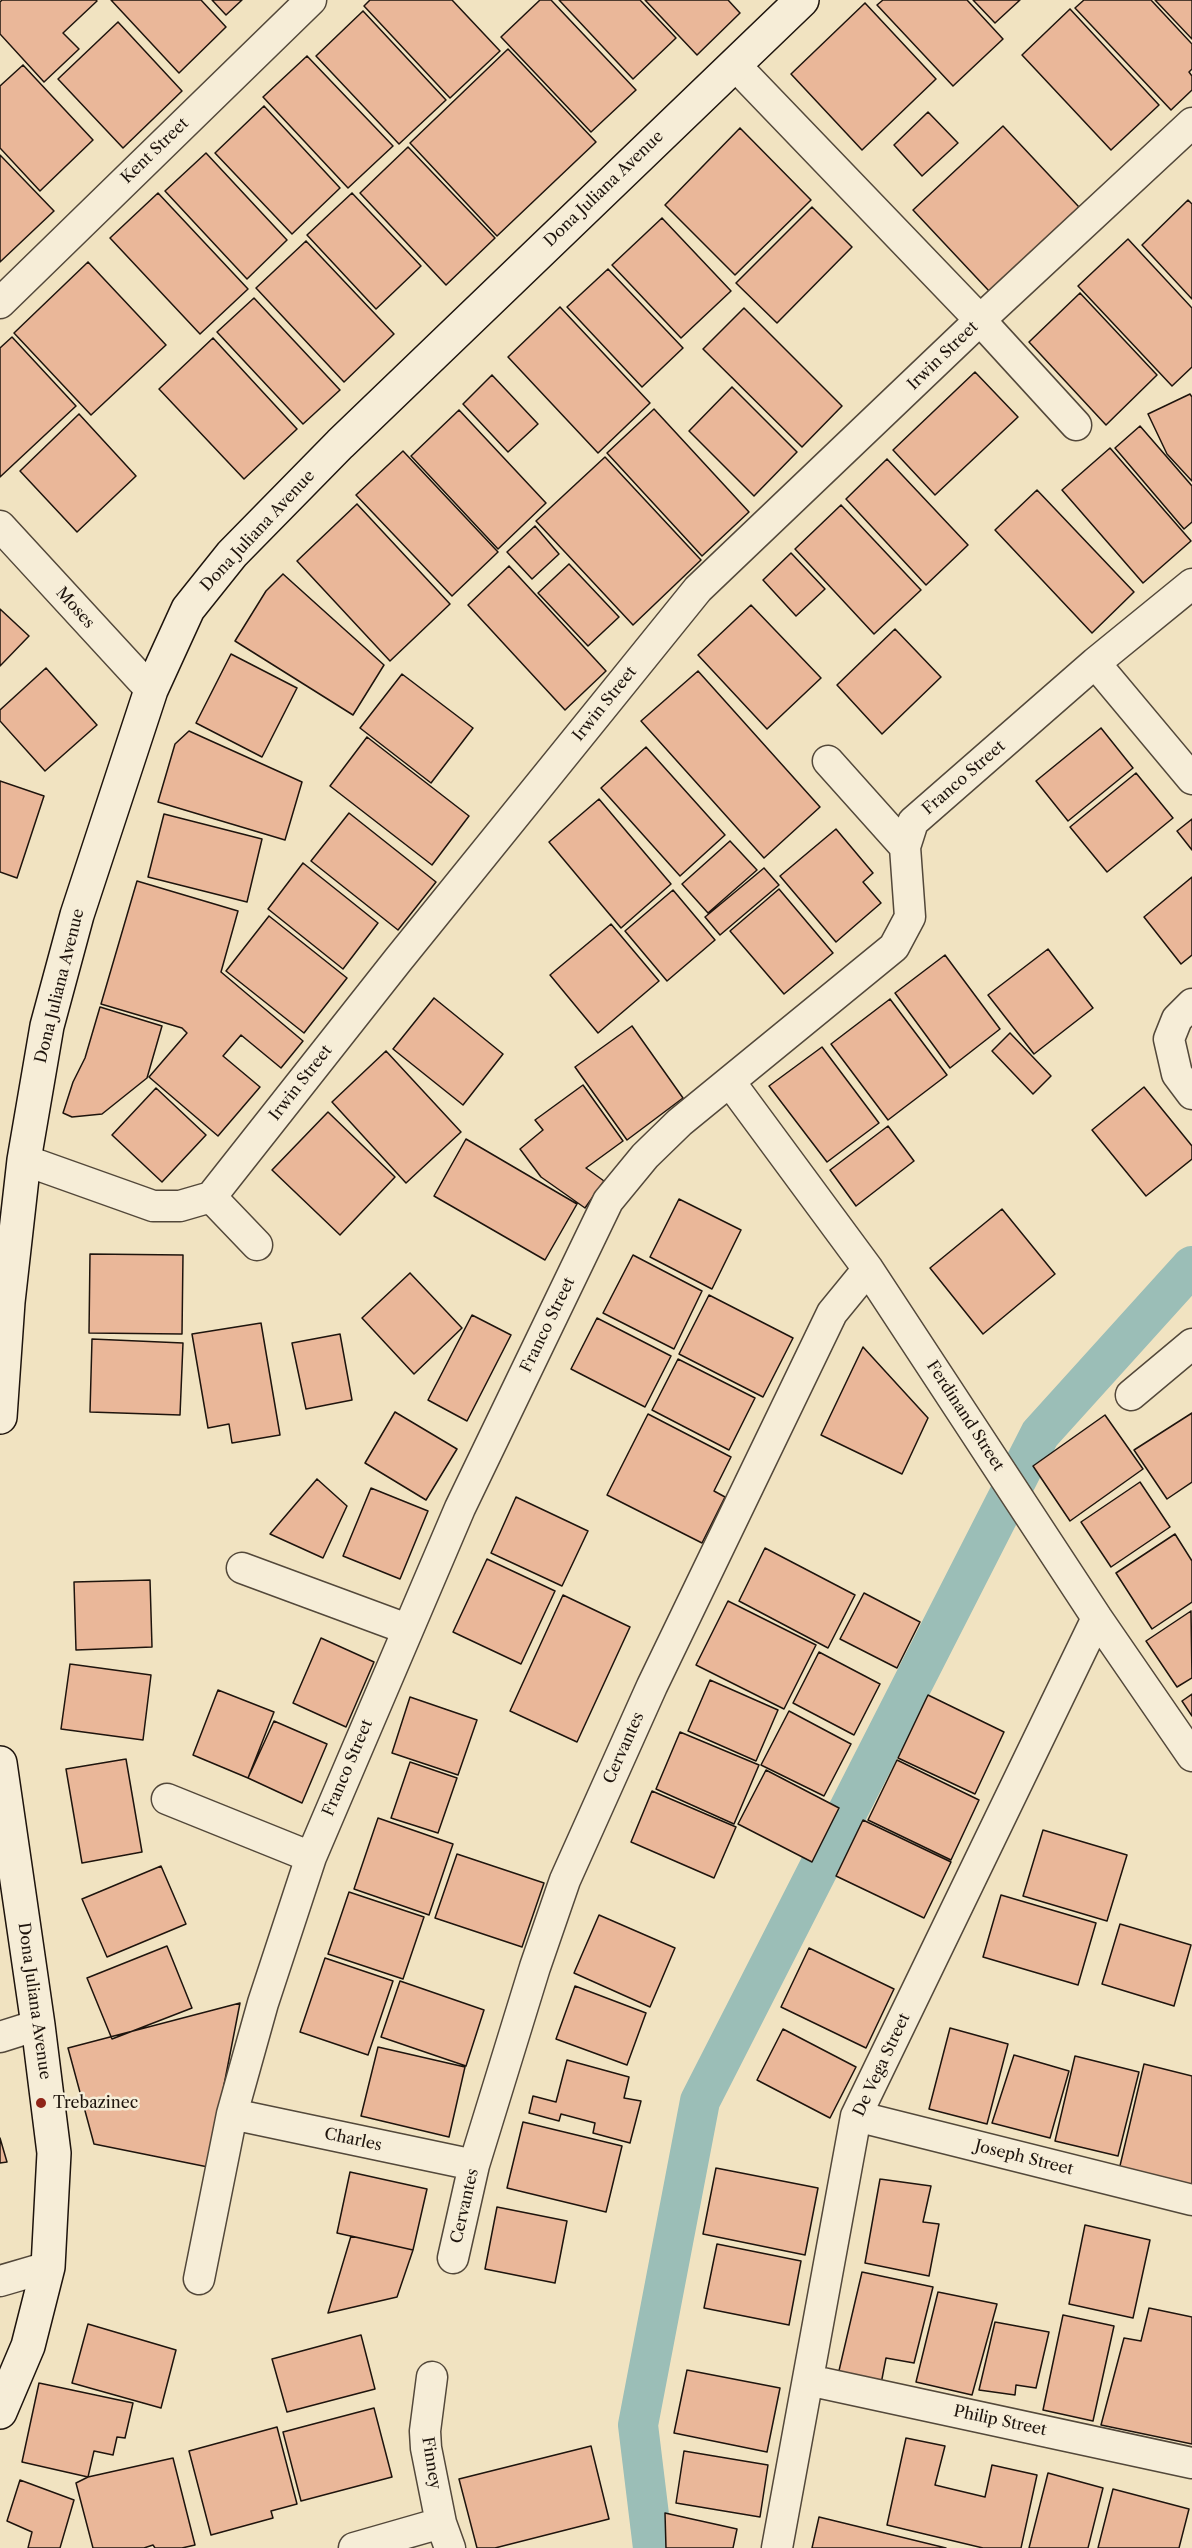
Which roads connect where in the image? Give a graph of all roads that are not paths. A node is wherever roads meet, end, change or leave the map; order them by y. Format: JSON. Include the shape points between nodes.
{"nodes":[{"id":1,"x":311,"y":0,"type":"edge"},
{"id":2,"x":802,"y":0,"type":"edge"},
{"id":3,"x":734,"y":64,"type":"junction"},
{"id":4,"x":1192,"y":123,"type":"edge"},
{"id":5,"x":0,"y":303,"type":"edge"},
{"id":6,"x":980,"y":320,"type":"junction"},
{"id":7,"x":1076,"y":425,"type":"dead end"},
{"id":8,"x":0,"y":526,"type":"edge"},
{"id":9,"x":1192,"y":584,"type":"edge"},
{"id":10,"x":1095,"y":663,"type":"junction"},
{"id":11,"x":151,"y":690,"type":"junction"},
{"id":12,"x":828,"y":761,"type":"dead end"},
{"id":13,"x":1192,"y":779,"type":"edge"},
{"id":14,"x":904,"y":847,"type":"junction"},
{"id":15,"x":1192,"y":1004,"type":"edge"},
{"id":16,"x":730,"y":1082,"type":"junction"},
{"id":17,"x":1192,"y":1094,"type":"edge"},
{"id":18,"x":24,"y":1160,"type":"junction"},
{"id":19,"x":212,"y":1197,"type":"junction"},
{"id":20,"x":257,"y":1245,"type":"dead end"},
{"id":21,"x":868,"y":1269,"type":"junction"},
{"id":22,"x":1191,"y":1347,"type":"edge"},
{"id":23,"x":1131,"y":1395,"type":"dead end"},
{"id":24,"x":0,"y":1417,"type":"edge"},
{"id":25,"x":242,"y":1568,"type":"dead end"},
{"id":26,"x":1097,"y":1618,"type":"junction"},
{"id":27,"x":407,"y":1629,"type":"junction"},
{"id":28,"x":1192,"y":1756,"type":"edge"},
{"id":29,"x":0,"y":1763,"type":"edge"},
{"id":30,"x":167,"y":1799,"type":"dead end"},
{"id":31,"x":311,"y":1857,"type":"junction"},
{"id":32,"x":38,"y":2025,"type":"junction"},
{"id":33,"x":0,"y":2037,"type":"edge"},
{"id":34,"x":232,"y":2114,"type":"junction"},
{"id":35,"x":856,"y":2116,"type":"junction"},
{"id":36,"x":474,"y":2165,"type":"junction"},
{"id":37,"x":1192,"y":2200,"type":"edge"},
{"id":38,"x":453,"y":2258,"type":"dead end"},
{"id":39,"x":48,"y":2267,"type":"junction"},
{"id":40,"x":199,"y":2279,"type":"dead end"},
{"id":41,"x":0,"y":2282,"type":"edge"},
{"id":42,"x":432,"y":2377,"type":"dead end"},
{"id":43,"x":808,"y":2380,"type":"junction"},
{"id":44,"x":0,"y":2412,"type":"edge"},
{"id":45,"x":1192,"y":2463,"type":"edge"},
{"id":46,"x":446,"y":2535,"type":"edge"},
{"id":47,"x":354,"y":2548,"type":"edge"},
{"id":48,"x":777,"y":2548,"type":"edge"}],
"edges":[{"from":1,"to":5,"type":"street","name":"Kent Street"},
{"from":2,"to":3,"type":"street","name":"Dona Juliana Avenue"},
{"from":3,"to":6,"type":"street"},
{"from":3,"to":11,"type":"street","name":"Dona Juliana Avenue","via":[[340,444],[232,554],[188,609]]},
{"from":4,"to":6,"type":"street","name":"Irwin Street"},
{"from":6,"to":7,"type":"street"},
{"from":6,"to":19,"type":"street","name":"Irwin Street","via":[[698,589],[405,950]]},
{"from":8,"to":11,"type":"street","name":"Moses"},
{"from":9,"to":10,"type":"street","name":"Franco Street"},
{"from":10,"to":13,"type":"street"},
{"from":10,"to":14,"type":"street","name":"Franco Street","via":[[913,822]]},
{"from":11,"to":18,"type":"street","name":"Dona Juliana Avenue","via":[[71,937],[47,1026]]},
{"from":12,"to":14,"type":"street"},
{"from":14,"to":16,"type":"street","name":"Franco Street","via":[[910,917],[894,947]]},
{"from":15,"to":17,"type":"street","via":[[1177,1018],[1169,1039],[1177,1074]]},
{"from":16,"to":21,"type":"street","name":"Ferdinand Street"},
{"from":16,"to":27,"type":"street","name":"Franco Street","via":[[645,1156],[608,1201],[460,1508]]},
{"from":18,"to":19,"type":"street","via":[[153,1206],[180,1206]]},
{"from":18,"to":24,"type":"street","name":"Dona Juliana Avenue"},
{"from":19,"to":20,"type":"street"},
{"from":21,"to":26,"type":"street","name":"Ferdinand Street"},
{"from":21,"to":36,"type":"street","name":"Cervantes","via":[[832,1313],[652,1686],[565,1880]]},
{"from":22,"to":23,"type":"street"},
{"from":25,"to":27,"type":"street"},
{"from":26,"to":28,"type":"street","name":"Ferdinand Street"},
{"from":26,"to":35,"type":"street","name":"De Vega Street"},
{"from":27,"to":31,"type":"street","name":"Franco Street"},
{"from":29,"to":32,"type":"street","name":"Dona Juliana Avenue"},
{"from":30,"to":31,"type":"street"},
{"from":31,"to":34,"type":"street","name":"Franco Street"},
{"from":32,"to":33,"type":"street"},
{"from":32,"to":39,"type":"street","name":"Dona Juliana Avenue","via":[[54,2153]]},
{"from":34,"to":36,"type":"street","name":"Charles"},
{"from":34,"to":40,"type":"street","name":"Franco Street"},
{"from":35,"to":37,"type":"street","name":"Joseph Street"},
{"from":35,"to":43,"type":"street","name":"De Vega Street"},
{"from":36,"to":38,"type":"street","name":"Cervantes"},
{"from":39,"to":41,"type":"street"},
{"from":39,"to":44,"type":"street","name":"Dona Juliana Avenue","via":[[28,2346]]},
{"from":42,"to":46,"type":"street","name":"Finney","via":[[426,2448]]},
{"from":43,"to":45,"type":"street","name":"Philip Street"},
{"from":43,"to":48,"type":"street","name":"De Vega Street"},
{"from":46,"to":47,"type":"street"}]}
